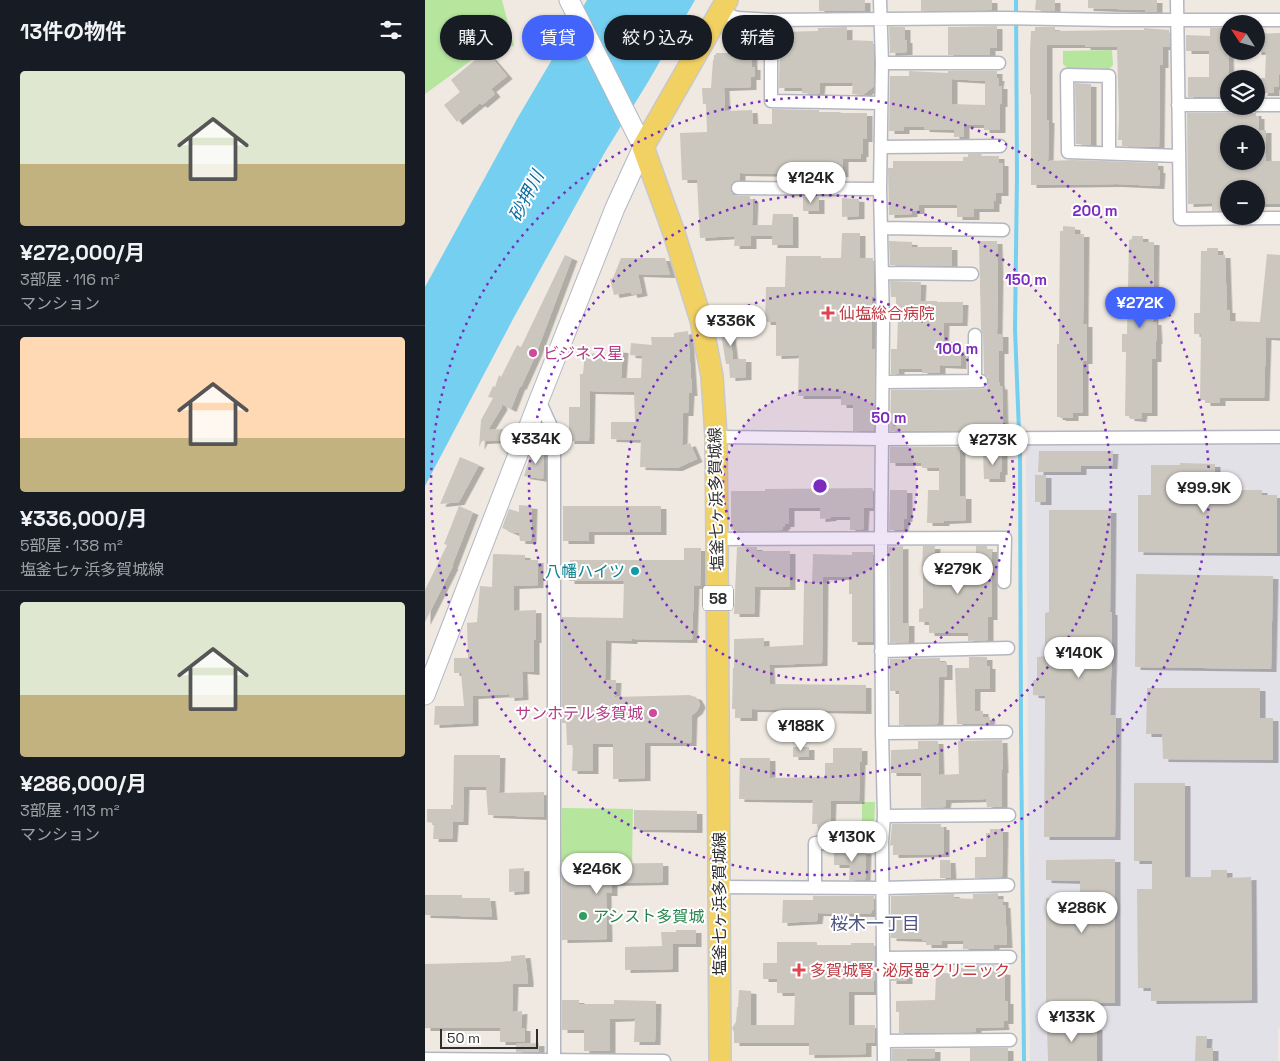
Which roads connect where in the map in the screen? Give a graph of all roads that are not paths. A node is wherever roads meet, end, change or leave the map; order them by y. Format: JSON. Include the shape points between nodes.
{"nodes":[{"id":1,"x":880,"y":0,"type":"edge"},
{"id":2,"x":1177,"y":0,"type":"edge"},
{"id":3,"x":572,"y":6,"type":"edge"},
{"id":4,"x":724,"y":6,"type":"edge"},
{"id":5,"x":735,"y":15,"type":"edge"},
{"id":6,"x":794,"y":20,"type":"edge"},
{"id":7,"x":881,"y":20,"type":"junction"},
{"id":8,"x":1177,"y":20,"type":"junction"},
{"id":9,"x":1280,"y":20,"type":"edge"},
{"id":10,"x":771,"y":60,"type":"edge"},
{"id":11,"x":882,"y":63,"type":"junction"},
{"id":12,"x":999,"y":63,"type":"dead end"},
{"id":13,"x":881,"y":103,"type":"junction"},
{"id":14,"x":1179,"y":105,"type":"junction"},
{"id":15,"x":1220,"y":105,"type":"edge"},
{"id":16,"x":1265,"y":105,"type":"edge"},
{"id":17,"x":1280,"y":105,"type":"edge"},
{"id":18,"x":643,"y":146,"type":"junction"},
{"id":19,"x":1000,"y":146,"type":"dead end"},
{"id":20,"x":881,"y":147,"type":"junction"},
{"id":21,"x":1109,"y":153,"type":"junction"},
{"id":22,"x":1179,"y":156,"type":"junction"},
{"id":23,"x":738,"y":188,"type":"dead end"},
{"id":24,"x":881,"y":189,"type":"junction"},
{"id":25,"x":1280,"y":218,"type":"edge"},
{"id":26,"x":881,"y":228,"type":"junction"},
{"id":27,"x":1003,"y":230,"type":"dead end"},
{"id":28,"x":882,"y":273,"type":"junction"},
{"id":29,"x":972,"y":274,"type":"dead end"},
{"id":30,"x":975,"y":335,"type":"dead end"},
{"id":31,"x":883,"y":382,"type":"junction"},
{"id":32,"x":539,"y":400,"type":"junction"},
{"id":33,"x":716,"y":437,"type":"junction"},
{"id":34,"x":1280,"y":437,"type":"edge"},
{"id":35,"x":882,"y":439,"type":"junction"},
{"id":36,"x":881,"y":538,"type":"junction"},
{"id":37,"x":717,"y":539,"type":"junction"},
{"id":38,"x":1005,"y":582,"type":"dead end"},
{"id":39,"x":1008,"y":648,"type":"dead end"},
{"id":40,"x":881,"y":651,"type":"junction"},
{"id":41,"x":425,"y":695,"type":"edge"},
{"id":42,"x":1006,"y":732,"type":"dead end"},
{"id":43,"x":882,"y":733,"type":"junction"},
{"id":44,"x":1009,"y":815,"type":"dead end"},
{"id":45,"x":884,"y":816,"type":"junction"},
{"id":46,"x":882,"y":843,"type":"junction"},
{"id":47,"x":1008,"y":885,"type":"dead end"},
{"id":48,"x":719,"y":887,"type":"junction"},
{"id":49,"x":815,"y":888,"type":"junction"},
{"id":50,"x":883,"y":888,"type":"junction"},
{"id":51,"x":1010,"y":957,"type":"dead end"},
{"id":52,"x":883,"y":958,"type":"junction"},
{"id":53,"x":1010,"y":1040,"type":"dead end"},
{"id":54,"x":883,"y":1041,"type":"junction"},
{"id":55,"x":425,"y":1059,"type":"edge"},
{"id":56,"x":507,"y":1060,"type":"edge"},
{"id":57,"x":554,"y":1060,"type":"edge"},
{"id":58,"x":664,"y":1061,"type":"edge"},
{"id":59,"x":720,"y":1061,"type":"edge"},
{"id":60,"x":884,"y":1061,"type":"edge"}],
"edges":[{"from":1,"to":7,"type":"street"},
{"from":2,"to":8,"type":"street"},
{"from":3,"to":18,"type":"street"},
{"from":4,"to":5,"type":"street"},
{"from":4,"to":18,"type":"main road"},
{"from":6,"to":7,"type":"street"},
{"from":7,"to":8,"type":"street"},
{"from":7,"to":11,"type":"street"},
{"from":8,"to":9,"type":"street"},
{"from":8,"to":14,"type":"street"},
{"from":10,"to":13,"type":"street","via":[[771,102]]},
{"from":11,"to":12,"type":"street"},
{"from":11,"to":13,"type":"street"},
{"from":13,"to":20,"type":"street"},
{"from":14,"to":15,"type":"street"},
{"from":14,"to":22,"type":"street"},
{"from":16,"to":17,"type":"street"},
{"from":18,"to":32,"type":"street"},
{"from":18,"to":33,"type":"main road","name":"塩釜七ヶ浜多賀城線","number":"58","via":[[701,320],[712,376]]},
{"from":19,"to":20,"type":"street"},
{"from":20,"to":24,"type":"street"},
{"from":21,"to":21,"type":"street","via":[[1068,152],[1067,75],[1109,76]]},
{"from":21,"to":22,"type":"street"},
{"from":22,"to":25,"type":"street","via":[[1180,218]]},
{"from":23,"to":24,"type":"street"},
{"from":24,"to":26,"type":"street"},
{"from":26,"to":27,"type":"street"},
{"from":26,"to":28,"type":"street"},
{"from":28,"to":29,"type":"street"},
{"from":28,"to":31,"type":"street"},
{"from":30,"to":31,"type":"street","via":[[978,381]]},
{"from":31,"to":35,"type":"street"},
{"from":32,"to":41,"type":"street"},
{"from":32,"to":57,"type":"street","via":[[555,433]]},
{"from":33,"to":35,"type":"street"},
{"from":33,"to":37,"type":"main road","name":"塩釜七ヶ浜多賀城線","number":"58"},
{"from":34,"to":35,"type":"street"},
{"from":35,"to":36,"type":"street"},
{"from":36,"to":37,"type":"street"},
{"from":36,"to":38,"type":"street","via":[[1005,538]]},
{"from":36,"to":40,"type":"street"},
{"from":37,"to":48,"type":"main road","name":"塩釜七ヶ浜多賀城線","number":"58"},
{"from":39,"to":40,"type":"street"},
{"from":40,"to":43,"type":"street"},
{"from":42,"to":43,"type":"street"},
{"from":43,"to":45,"type":"street"},
{"from":44,"to":45,"type":"street"},
{"from":45,"to":46,"type":"street"},
{"from":46,"to":49,"type":"street","via":[[815,843]]},
{"from":46,"to":50,"type":"street"},
{"from":47,"to":50,"type":"street"},
{"from":48,"to":49,"type":"street"},
{"from":48,"to":59,"type":"main road","name":"塩釜七ヶ浜多賀城線","number":"58"},
{"from":49,"to":50,"type":"street"},
{"from":50,"to":52,"type":"street"},
{"from":51,"to":52,"type":"street"},
{"from":52,"to":54,"type":"street"},
{"from":53,"to":54,"type":"street"},
{"from":54,"to":60,"type":"street"},
{"from":55,"to":56,"type":"street"},
{"from":56,"to":57,"type":"street"},
{"from":57,"to":58,"type":"street"}]}
